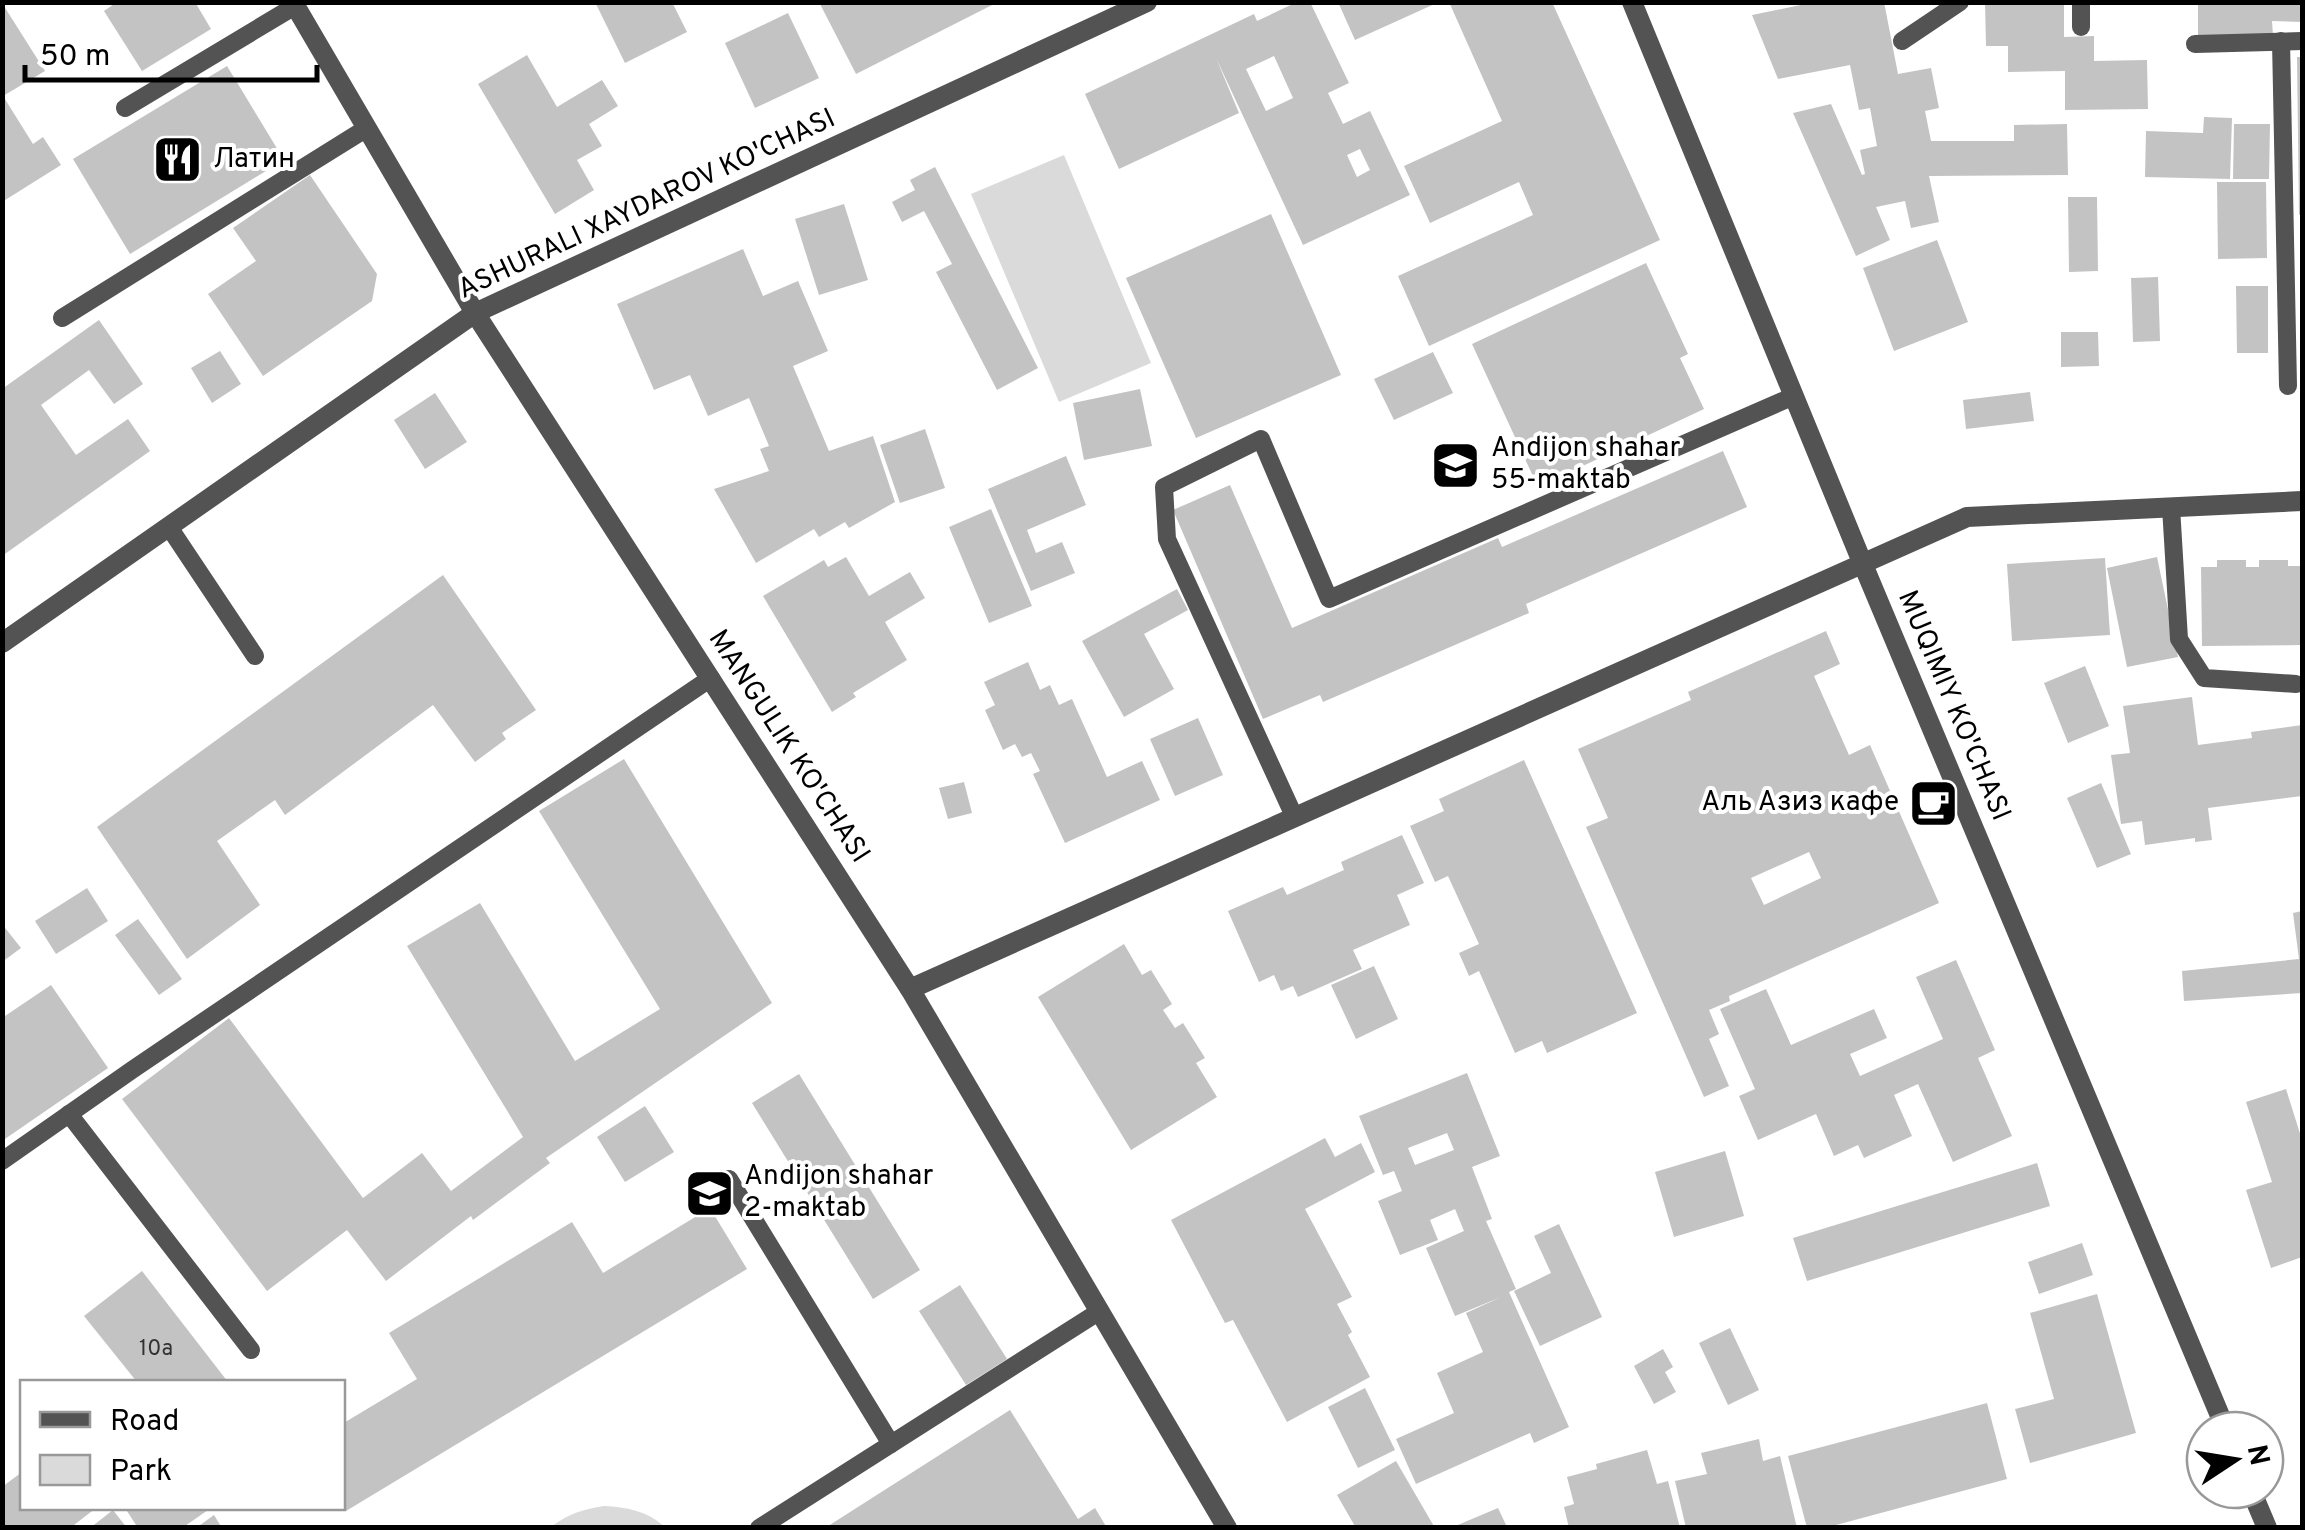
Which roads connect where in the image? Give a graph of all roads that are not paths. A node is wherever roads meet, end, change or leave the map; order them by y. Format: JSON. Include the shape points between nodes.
{"nodes":[{"id":1,"x":1146,"y":2,"type":"edge"},
{"id":2,"x":1632,"y":2,"type":"edge"},
{"id":3,"x":1960,"y":2,"type":"edge"},
{"id":4,"x":2080,"y":2,"type":"edge"},
{"id":5,"x":294,"y":4,"type":"edge"},
{"id":6,"x":2081,"y":26,"type":"dead end"},
{"id":7,"x":2302,"y":41,"type":"edge"},
{"id":8,"x":1902,"y":42,"type":"dead end"},
{"id":9,"x":2281,"y":42,"type":"junction"},
{"id":10,"x":2195,"y":44,"type":"dead end"},
{"id":11,"x":124,"y":108,"type":"dead end"},
{"id":12,"x":366,"y":128,"type":"junction"},
{"id":13,"x":475,"y":312,"type":"junction"},
{"id":14,"x":62,"y":318,"type":"dead end"},
{"id":15,"x":2288,"y":386,"type":"dead end"},
{"id":16,"x":1794,"y":396,"type":"junction"},
{"id":17,"x":2302,"y":501,"type":"edge"},
{"id":18,"x":2170,"y":507,"type":"junction"},
{"id":19,"x":169,"y":527,"type":"junction"},
{"id":20,"x":1862,"y":562,"type":"junction"},
{"id":21,"x":2,"y":643,"type":"edge"},
{"id":22,"x":255,"y":656,"type":"dead end"},
{"id":23,"x":711,"y":678,"type":"junction"},
{"id":24,"x":2296,"y":684,"type":"dead end"},
{"id":25,"x":1294,"y":816,"type":"junction"},
{"id":26,"x":910,"y":988,"type":"junction"},
{"id":27,"x":70,"y":1114,"type":"junction"},
{"id":28,"x":2,"y":1161,"type":"edge"},
{"id":29,"x":729,"y":1179,"type":"dead end"},
{"id":30,"x":1100,"y":1311,"type":"junction"},
{"id":31,"x":251,"y":1350,"type":"dead end"},
{"id":32,"x":2218,"y":1410,"type":"edge"},
{"id":33,"x":891,"y":1444,"type":"junction"},
{"id":34,"x":759,"y":1528,"type":"edge"},
{"id":35,"x":1226,"y":1528,"type":"edge"}],
"edges":[{"from":1,"to":13,"type":"street","name":"ASHURALI XAYDAROV KO'CHASI"},
{"from":2,"to":16,"type":"street","name":"MUQIMIY KO'CHASI"},
{"from":3,"to":8,"type":"lane"},
{"from":4,"to":6,"type":"lane"},
{"from":5,"to":11,"type":"lane"},
{"from":5,"to":12,"type":"street","name":"MANGULIK KO'CHASI"},
{"from":7,"to":9,"type":"lane"},
{"from":9,"to":10,"type":"lane"},
{"from":9,"to":15,"type":"lane"},
{"from":12,"to":13,"type":"street","name":"MANGULIK KO'CHASI"},
{"from":12,"to":14,"type":"lane"},
{"from":13,"to":19,"type":"street","name":"ASHURALI XAYDAROV KO'CHASI"},
{"from":13,"to":23,"type":"street","name":"MANGULIK KO'CHASI"},
{"from":16,"to":20,"type":"street","name":"MUQIMIY KO'CHASI"},
{"from":16,"to":25,"type":"lane","via":[[1329,599],[1261,439],[1164,487],[1167,539]]},
{"from":17,"to":18,"type":"street"},
{"from":18,"to":20,"type":"street","via":[[1967,517]]},
{"from":18,"to":24,"type":"lane","via":[[2179,640],[2204,678]]},
{"from":19,"to":21,"type":"street","name":"ASHURALI XAYDAROV KO'CHASI"},
{"from":19,"to":22,"type":"lane"},
{"from":20,"to":25,"type":"street"},
{"from":20,"to":32,"type":"street","name":"MUQIMIY KO'CHASI"},
{"from":23,"to":26,"type":"street","name":"MANGULIK KO'CHASI"},
{"from":23,"to":27,"type":"lane"},
{"from":25,"to":26,"type":"street"},
{"from":26,"to":30,"type":"street","name":"MANGULIK KO'CHASI"},
{"from":27,"to":28,"type":"lane"},
{"from":27,"to":31,"type":"lane"},
{"from":29,"to":33,"type":"lane"},
{"from":30,"to":33,"type":"lane"},
{"from":30,"to":35,"type":"street","name":"MANGULIK KO'CHASI"},
{"from":33,"to":34,"type":"lane"}]}
